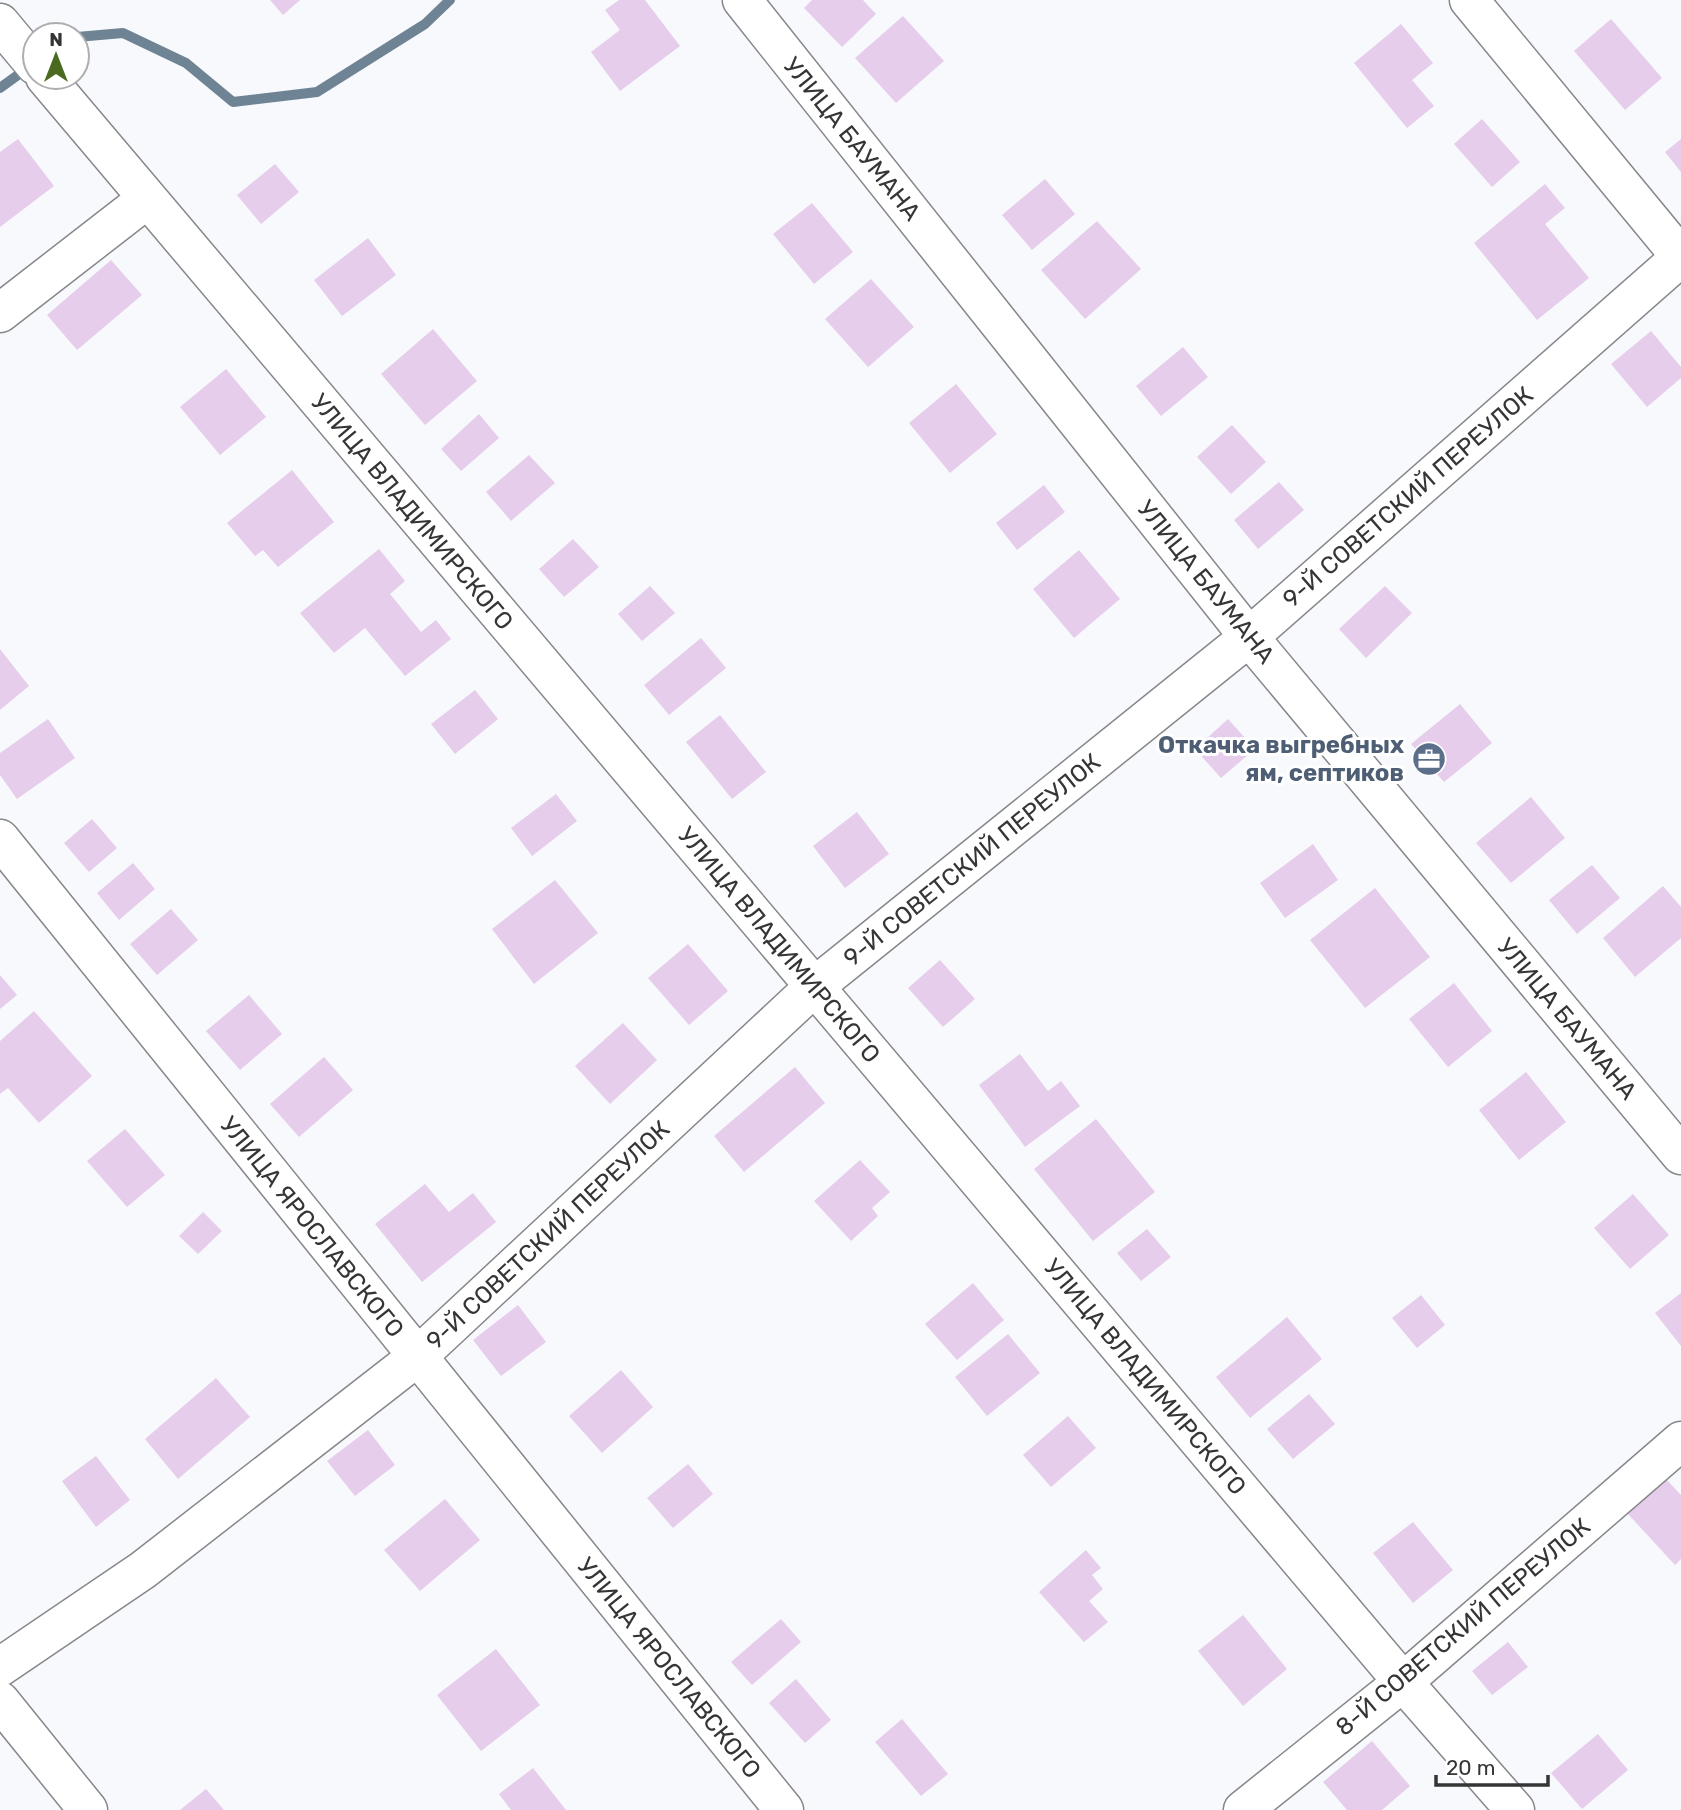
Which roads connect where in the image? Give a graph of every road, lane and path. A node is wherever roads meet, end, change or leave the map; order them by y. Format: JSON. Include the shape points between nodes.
{"nodes":[{"id":1,"x":742,"y":0,"type":"edge"},
{"id":2,"x":1469,"y":0,"type":"edge"},
{"id":3,"x":0,"y":23,"type":"edge"},
{"id":4,"x":21,"y":48,"type":"edge"},
{"id":5,"x":57,"y":91,"type":"edge"},
{"id":6,"x":147,"y":199,"type":"junction"},
{"id":7,"x":1681,"y":257,"type":"edge"},
{"id":8,"x":0,"y":313,"type":"edge"},
{"id":9,"x":1249,"y":637,"type":"junction"},
{"id":10,"x":0,"y":839,"type":"edge"},
{"id":11,"x":814,"y":987,"type":"junction"},
{"id":12,"x":1681,"y":1155,"type":"edge"},
{"id":13,"x":416,"y":1357,"type":"junction"},
{"id":14,"x":1681,"y":1441,"type":"edge"},
{"id":15,"x":0,"y":1667,"type":"edge"},
{"id":16,"x":1403,"y":1682,"type":"junction"},
{"id":17,"x":0,"y":1702,"type":"edge"},
{"id":18,"x":88,"y":1810,"type":"edge"},
{"id":19,"x":784,"y":1810,"type":"edge"},
{"id":20,"x":1243,"y":1810,"type":"edge"},
{"id":21,"x":1515,"y":1810,"type":"edge"}],
"edges":[{"from":1,"to":9,"type":"street","name":"УЛИЦА БАУМАНА"},
{"from":2,"to":7,"type":"street"},
{"from":3,"to":4,"type":"street"},
{"from":5,"to":6,"type":"street","name":"УЛИЦА ВЛАДИМИРСКОГО"},
{"from":6,"to":8,"type":"street"},
{"from":6,"to":11,"type":"street","name":"УЛИЦА ВЛАДИМИРСКОГО"},
{"from":7,"to":9,"type":"street","name":"9-Й СОВЕТСКИЙ ПЕРЕУЛОК"},
{"from":9,"to":11,"type":"street","name":"9-Й СОВЕТСКИЙ ПЕРЕУЛОК"},
{"from":9,"to":12,"type":"street","name":"УЛИЦА БАУМАНА"},
{"from":10,"to":13,"type":"street","name":"УЛИЦА ЯРОСЛАВСКОГО"},
{"from":11,"to":13,"type":"street","name":"9-Й СОВЕТСКИЙ ПЕРЕУЛОК"},
{"from":11,"to":16,"type":"street","name":"УЛИЦА ВЛАДИМИРСКОГО"},
{"from":13,"to":15,"type":"street","name":"9-Й СОВЕТСКИЙ ПЕРЕУЛОК","via":[[143,1570]]},
{"from":13,"to":19,"type":"street","name":"УЛИЦА ЯРОСЛАВСКОГО"},
{"from":14,"to":16,"type":"street","name":"8-Й СОВЕТСКИЙ ПЕРЕУЛОК"},
{"from":16,"to":20,"type":"street","name":"8-Й СОВЕТСКИЙ ПЕРЕУЛОК"},
{"from":16,"to":21,"type":"street","name":"УЛИЦА ВЛАДИМИРСКОГО"},
{"from":17,"to":18,"type":"street"}]}
